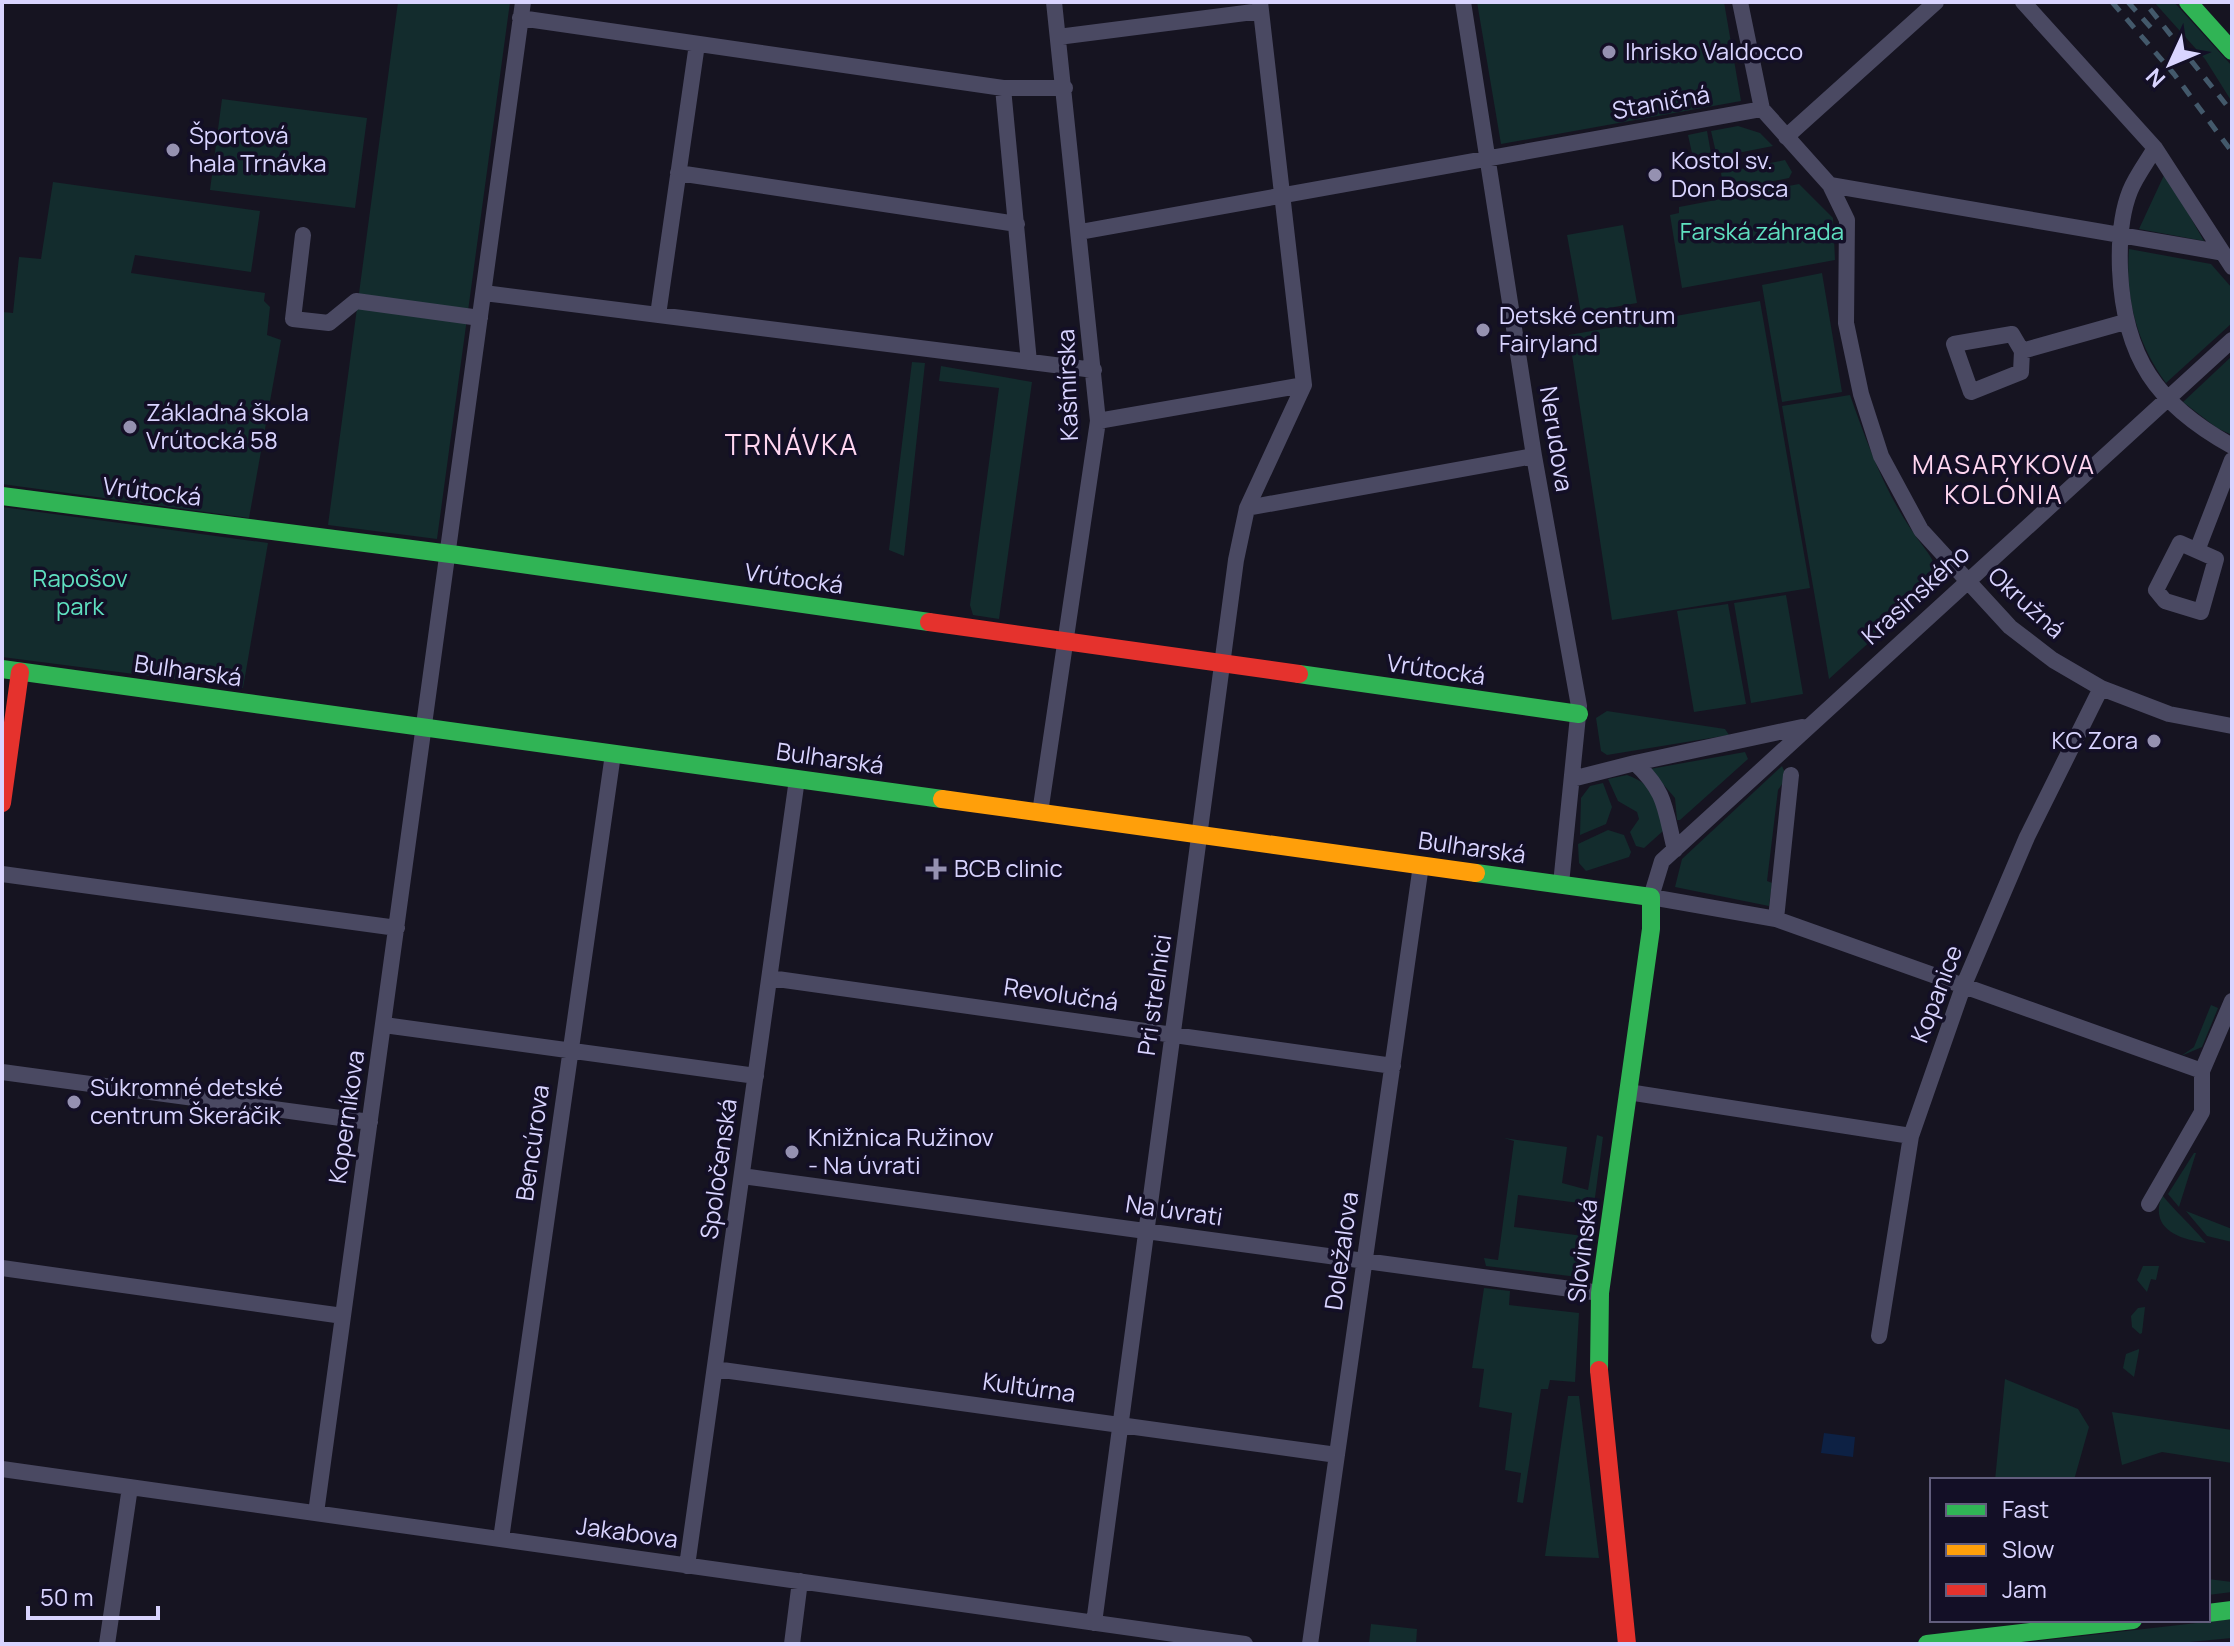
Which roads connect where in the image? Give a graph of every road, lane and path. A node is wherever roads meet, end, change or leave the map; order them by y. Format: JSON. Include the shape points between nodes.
{"nodes":[{"id":1,"x":1054,"y":2,"type":"edge"},
{"id":2,"x":1463,"y":2,"type":"edge"},
{"id":3,"x":1740,"y":2,"type":"edge"},
{"id":4,"x":1936,"y":2,"type":"edge"},
{"id":5,"x":2023,"y":2,"type":"edge"},
{"id":6,"x":2188,"y":2,"type":"edge"},
{"id":7,"x":1261,"y":7,"type":"edge"},
{"id":8,"x":522,"y":10,"type":"edge"},
{"id":9,"x":1058,"y":37,"type":"junction"},
{"id":10,"x":697,"y":44,"type":"junction"},
{"id":11,"x":2232,"y":51,"type":"edge"},
{"id":12,"x":1003,"y":88,"type":"junction"},
{"id":13,"x":1065,"y":88,"type":"junction"},
{"id":14,"x":1762,"y":109,"type":"junction"},
{"id":15,"x":1786,"y":137,"type":"junction"},
{"id":16,"x":2155,"y":148,"type":"junction"},
{"id":17,"x":1490,"y":159,"type":"junction"},
{"id":18,"x":678,"y":173,"type":"junction"},
{"id":19,"x":1830,"y":185,"type":"junction"},
{"id":20,"x":1282,"y":195,"type":"junction"},
{"id":21,"x":1017,"y":224,"type":"junction"},
{"id":22,"x":1080,"y":232,"type":"junction"},
{"id":23,"x":303,"y":235,"type":"dead end"},
{"id":24,"x":2119,"y":236,"type":"junction"},
{"id":25,"x":2219,"y":252,"type":"junction"},
{"id":26,"x":2232,"y":267,"type":"edge"},
{"id":27,"x":484,"y":293,"type":"junction"},
{"id":28,"x":658,"y":315,"type":"junction"},
{"id":29,"x":480,"y":318,"type":"junction"},
{"id":30,"x":2125,"y":322,"type":"junction"},
{"id":31,"x":2232,"y":340,"type":"edge"},
{"id":32,"x":2022,"y":351,"type":"junction"},
{"id":33,"x":1029,"y":362,"type":"junction"},
{"id":34,"x":1094,"y":370,"type":"junction"},
{"id":35,"x":1304,"y":385,"type":"junction"},
{"id":36,"x":2166,"y":400,"type":"junction"},
{"id":37,"x":1098,"y":421,"type":"junction"},
{"id":38,"x":2232,"y":446,"type":"edge"},
{"id":39,"x":1534,"y":456,"type":"junction"},
{"id":40,"x":2232,"y":460,"type":"edge"},
{"id":41,"x":2,"y":496,"type":"edge"},
{"id":42,"x":1247,"y":508,"type":"junction"},
{"id":43,"x":2198,"y":548,"type":"dead end"},
{"id":44,"x":449,"y":554,"type":"junction"},
{"id":45,"x":1966,"y":583,"type":"junction"},
{"id":46,"x":1064,"y":642,"type":"junction"},
{"id":47,"x":1224,"y":664,"type":"junction"},
{"id":48,"x":11,"y":670,"type":"edge"},
{"id":49,"x":2101,"y":688,"type":"junction"},
{"id":50,"x":1579,"y":714,"type":"junction"},
{"id":51,"x":1808,"y":726,"type":"junction"},
{"id":52,"x":2232,"y":726,"type":"edge"},
{"id":53,"x":425,"y":728,"type":"junction"},
{"id":54,"x":613,"y":754,"type":"junction"},
{"id":55,"x":1635,"y":763,"type":"junction"},
{"id":56,"x":1791,"y":775,"type":"dead end"},
{"id":57,"x":797,"y":779,"type":"junction"},
{"id":58,"x":1572,"y":779,"type":"junction"},
{"id":59,"x":2,"y":803,"type":"edge"},
{"id":60,"x":1040,"y":813,"type":"junction"},
{"id":61,"x":1201,"y":835,"type":"junction"},
{"id":62,"x":1675,"y":850,"type":"junction"},
{"id":63,"x":1421,"y":865,"type":"junction"},
{"id":64,"x":2,"y":874,"type":"edge"},
{"id":65,"x":1561,"y":884,"type":"junction"},
{"id":66,"x":1651,"y":897,"type":"junction"},
{"id":67,"x":1776,"y":919,"type":"junction"},
{"id":68,"x":397,"y":928,"type":"junction"},
{"id":69,"x":770,"y":978,"type":"junction"},
{"id":70,"x":1963,"y":987,"type":"junction"},
{"id":71,"x":2232,"y":1001,"type":"edge"},
{"id":72,"x":384,"y":1025,"type":"junction"},
{"id":73,"x":1174,"y":1035,"type":"junction"},
{"id":74,"x":571,"y":1050,"type":"junction"},
{"id":75,"x":1393,"y":1066,"type":"junction"},
{"id":76,"x":2202,"y":1071,"type":"junction"},
{"id":77,"x":2,"y":1072,"type":"edge"},
{"id":78,"x":756,"y":1076,"type":"junction"},
{"id":79,"x":1628,"y":1092,"type":"junction"},
{"id":80,"x":370,"y":1122,"type":"junction"},
{"id":81,"x":1911,"y":1136,"type":"junction"},
{"id":82,"x":742,"y":1176,"type":"junction"},
{"id":83,"x":2149,"y":1204,"type":"dead end"},
{"id":84,"x":1147,"y":1231,"type":"junction"},
{"id":85,"x":1365,"y":1261,"type":"junction"},
{"id":86,"x":2,"y":1268,"type":"edge"},
{"id":87,"x":1600,"y":1293,"type":"junction"},
{"id":88,"x":343,"y":1316,"type":"junction"},
{"id":89,"x":1879,"y":1336,"type":"dead end"},
{"id":90,"x":715,"y":1369,"type":"junction"},
{"id":91,"x":1121,"y":1425,"type":"junction"},
{"id":92,"x":1337,"y":1455,"type":"junction"},
{"id":93,"x":2,"y":1469,"type":"edge"},
{"id":94,"x":130,"y":1487,"type":"junction"},
{"id":95,"x":316,"y":1513,"type":"junction"},
{"id":96,"x":501,"y":1539,"type":"junction"},
{"id":97,"x":687,"y":1566,"type":"junction"},
{"id":98,"x":800,"y":1581,"type":"junction"},
{"id":99,"x":2232,"y":1610,"type":"edge"},
{"id":100,"x":1625,"y":1611,"type":"junction"},
{"id":101,"x":2210,"y":1613,"type":"edge"},
{"id":102,"x":2116,"y":1622,"type":"edge"},
{"id":103,"x":1094,"y":1623,"type":"junction"},
{"id":104,"x":107,"y":1644,"type":"edge"},
{"id":105,"x":792,"y":1644,"type":"edge"},
{"id":106,"x":1245,"y":1644,"type":"edge"},
{"id":107,"x":1310,"y":1644,"type":"edge"},
{"id":108,"x":1612,"y":1644,"type":"edge"},
{"id":109,"x":1627,"y":1644,"type":"edge"},
{"id":110,"x":1641,"y":1644,"type":"edge"},
{"id":111,"x":1927,"y":1644,"type":"edge"}],
"edges":[{"from":1,"to":9,"type":"street","name":"Kašmírska"},
{"from":2,"to":17,"type":"street","name":"Nerudova"},
{"from":3,"to":14,"type":"street"},
{"from":4,"to":15,"type":"street"},
{"from":5,"to":16,"type":"street"},
{"from":6,"to":11,"type":"street"},
{"from":7,"to":9,"type":"street"},
{"from":7,"to":20,"type":"street"},
{"from":8,"to":10,"type":"street"},
{"from":8,"to":27,"type":"street","name":"Koperníkova"},
{"from":9,"to":13,"type":"street","name":"Kašmírska"},
{"from":10,"to":12,"type":"street"},
{"from":10,"to":18,"type":"street"},
{"from":12,"to":13,"type":"street"},
{"from":12,"to":21,"type":"street","name":"Kašmírska"},
{"from":13,"to":22,"type":"street","name":"Kašmírska"},
{"from":14,"to":15,"type":"street"},
{"from":14,"to":17,"type":"street","name":"Staničná"},
{"from":15,"to":19,"type":"street"},
{"from":16,"to":24,"type":"street","via":[[2130,191]]},
{"from":16,"to":25,"type":"street"},
{"from":17,"to":20,"type":"street","name":"Staničná"},
{"from":17,"to":39,"type":"street","name":"Nerudova"},
{"from":18,"to":21,"type":"street"},
{"from":18,"to":28,"type":"street"},
{"from":19,"to":24,"type":"street"},
{"from":19,"to":45,"type":"street","name":"Okružná","via":[[1847,220],[1846,323],[1881,456],[1921,530]]},
{"from":20,"to":22,"type":"street","name":"Staničná"},
{"from":20,"to":35,"type":"street"},
{"from":21,"to":33,"type":"street","name":"Kašmírska"},
{"from":22,"to":34,"type":"street","name":"Kašmírska"},
{"from":23,"to":29,"type":"street","via":[[293,319],[329,323],[356,301]]},
{"from":24,"to":25,"type":"street"},
{"from":24,"to":30,"type":"street"},
{"from":25,"to":26,"type":"street"},
{"from":27,"to":28,"type":"street"},
{"from":27,"to":29,"type":"street","name":"Koperníkova"},
{"from":28,"to":33,"type":"street"},
{"from":29,"to":44,"type":"street","name":"Koperníkova"},
{"from":30,"to":32,"type":"street"},
{"from":30,"to":36,"type":"street","via":[[2138,358]]},
{"from":31,"to":36,"type":"street","name":"Krasinského"},
{"from":32,"to":32,"type":"street","via":[[2012,334],[1954,344],[1971,392],[2021,372]]},
{"from":33,"to":34,"type":"street"},
{"from":34,"to":37,"type":"street","name":"Kašmírska"},
{"from":35,"to":37,"type":"street"},
{"from":35,"to":42,"type":"street","name":"Pri strelnici"},
{"from":36,"to":38,"type":"street"},
{"from":36,"to":45,"type":"street","name":"Krasinského"},
{"from":37,"to":46,"type":"street","name":"Kašmírska"},
{"from":39,"to":42,"type":"street"},
{"from":39,"to":50,"type":"street","name":"Nerudova"},
{"from":40,"to":43,"type":"street"},
{"from":41,"to":44,"type":"street","name":"Vrútocká"},
{"from":42,"to":47,"type":"street","name":"Pri strelnici"},
{"from":44,"to":46,"type":"street","name":"Vrútocká"},
{"from":44,"to":53,"type":"street","name":"Koperníkova"},
{"from":45,"to":49,"type":"street","name":"Okružná","via":[[2010,627]]},
{"from":45,"to":51,"type":"street","name":"Krasinského"},
{"from":46,"to":47,"type":"street","name":"Vrútocká"},
{"from":46,"to":60,"type":"street","name":"Kašmírska"},
{"from":47,"to":50,"type":"street","name":"Vrútocká"},
{"from":47,"to":61,"type":"street","name":"Pri strelnici"},
{"from":48,"to":53,"type":"street","name":"Bulharská"},
{"from":48,"to":59,"type":"street"},
{"from":49,"to":52,"type":"street","name":"Okružná","via":[[2169,714]]},
{"from":49,"to":70,"type":"street","name":"Kopanice","via":[[2027,837]]},
{"from":50,"to":58,"type":"street","name":"Nerudova"},
{"from":51,"to":55,"type":"street"},
{"from":51,"to":62,"type":"street","name":"Krasinského"},
{"from":53,"to":54,"type":"street","name":"Bulharská"},
{"from":53,"to":68,"type":"street","name":"Koperníkova"},
{"from":54,"to":57,"type":"street","name":"Bulharská"},
{"from":54,"to":74,"type":"street","name":"Bencúrova"},
{"from":55,"to":58,"type":"street"},
{"from":55,"to":62,"type":"street","via":[[1666,803]]},
{"from":56,"to":67,"type":"street"},
{"from":57,"to":60,"type":"street","name":"Bulharská"},
{"from":57,"to":69,"type":"street","name":"Spoločenská"},
{"from":58,"to":65,"type":"street","name":"Nerudova"},
{"from":60,"to":61,"type":"street","name":"Bulharská"},
{"from":61,"to":63,"type":"street","name":"Bulharská"},
{"from":61,"to":73,"type":"street","name":"Pri strelnici"},
{"from":62,"to":66,"type":"street","name":"Krasinského","via":[[1655,874]]},
{"from":63,"to":65,"type":"street","name":"Bulharská"},
{"from":63,"to":75,"type":"street","name":"Doležalova"},
{"from":64,"to":68,"type":"street"},
{"from":65,"to":66,"type":"street","name":"Bulharská"},
{"from":66,"to":67,"type":"street"},
{"from":66,"to":79,"type":"street","name":"Slovinská"},
{"from":67,"to":70,"type":"street"},
{"from":68,"to":72,"type":"street","name":"Koperníkova"},
{"from":69,"to":73,"type":"street","name":"Revolučná"},
{"from":69,"to":78,"type":"street","name":"Spoločenská"},
{"from":70,"to":76,"type":"street"},
{"from":70,"to":81,"type":"street","name":"Kopanice"},
{"from":71,"to":76,"type":"street"},
{"from":72,"to":74,"type":"street"},
{"from":72,"to":80,"type":"street","name":"Koperníkova"},
{"from":73,"to":75,"type":"street","name":"Revolučná"},
{"from":73,"to":84,"type":"street","name":"Pri strelnici"},
{"from":74,"to":78,"type":"street"},
{"from":74,"to":96,"type":"street","name":"Bencúrova"},
{"from":75,"to":85,"type":"street","name":"Doležalova"},
{"from":76,"to":83,"type":"street","via":[[2202,1112]]},
{"from":77,"to":80,"type":"street"},
{"from":78,"to":82,"type":"street","name":"Spoločenská"},
{"from":79,"to":81,"type":"street"},
{"from":79,"to":87,"type":"street","name":"Slovinská"},
{"from":80,"to":88,"type":"street","name":"Koperníkova"},
{"from":81,"to":89,"type":"street","name":"Kopanice"},
{"from":82,"to":84,"type":"street","name":"Na úvrati"},
{"from":82,"to":90,"type":"street","name":"Spoločenská"},
{"from":84,"to":85,"type":"street","name":"Na úvrati"},
{"from":84,"to":91,"type":"street","name":"Pri strelnici"},
{"from":85,"to":87,"type":"street","name":"Na úvrati"},
{"from":85,"to":92,"type":"street","name":"Doležalova"},
{"from":86,"to":88,"type":"street"},
{"from":87,"to":100,"type":"street","name":"Slovinská","via":[[1596,1354],[1605,1470]]},
{"from":88,"to":95,"type":"street","name":"Koperníkova"},
{"from":90,"to":91,"type":"street","name":"Kultúrna"},
{"from":90,"to":97,"type":"street","name":"Spoločenská"},
{"from":91,"to":92,"type":"street","name":"Kultúrna"},
{"from":91,"to":103,"type":"street","name":"Pri strelnici"},
{"from":92,"to":107,"type":"street","name":"Doležalova"},
{"from":93,"to":94,"type":"street","name":"Jakabova"},
{"from":94,"to":95,"type":"street","name":"Jakabova"},
{"from":94,"to":104,"type":"street"},
{"from":95,"to":96,"type":"street","name":"Jakabova"},
{"from":96,"to":97,"type":"street","name":"Jakabova"},
{"from":97,"to":98,"type":"street","name":"Jakabova"},
{"from":98,"to":103,"type":"street","name":"Jakabova"},
{"from":98,"to":105,"type":"street"},
{"from":99,"to":101,"type":"street"},
{"from":100,"to":108,"type":"street","name":"Slovinská"},
{"from":100,"to":109,"type":"street","name":"Slovinská"},
{"from":100,"to":110,"type":"street","name":"Slovinská"},
{"from":102,"to":111,"type":"street"},
{"from":103,"to":106,"type":"street","name":"Jakabova"}]}
